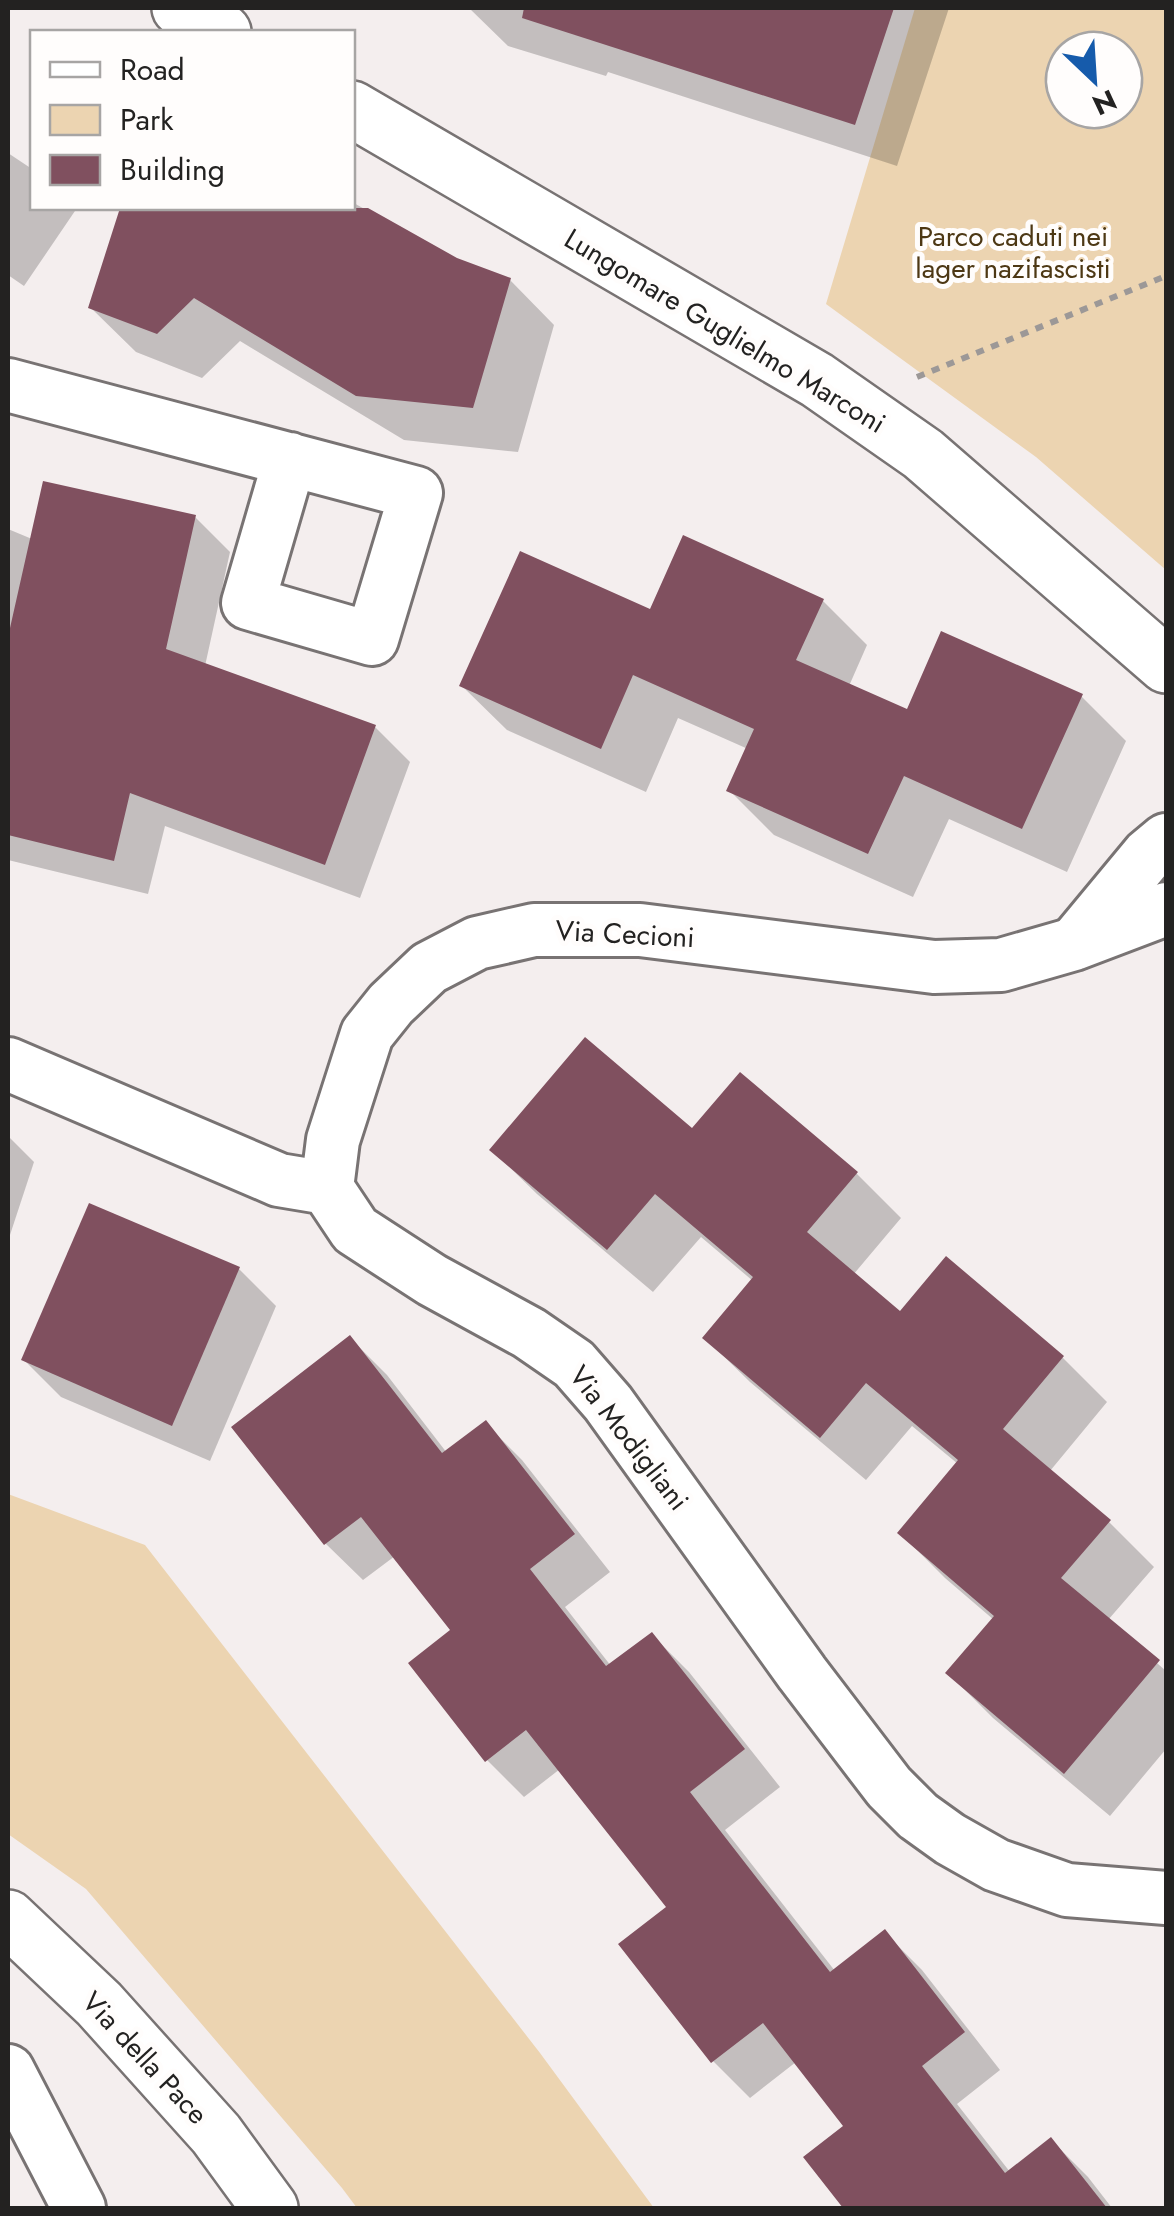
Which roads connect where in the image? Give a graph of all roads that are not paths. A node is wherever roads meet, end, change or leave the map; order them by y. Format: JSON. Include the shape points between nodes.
{"nodes":[{"id":1,"x":180,"y":8,"type":"edge"},
{"id":2,"x":218,"y":30,"type":"edge"},
{"id":3,"x":355,"y":110,"type":"edge"},
{"id":4,"x":8,"y":386,"type":"edge"},
{"id":5,"x":290,"y":459,"type":"dead end"},
{"id":6,"x":1162,"y":670,"type":"edge"},
{"id":7,"x":1166,"y":799,"type":"edge"},
{"id":8,"x":1157,"y":848,"type":"edge"},
{"id":9,"x":1166,"y":909,"type":"edge"},
{"id":10,"x":1074,"y":944,"type":"junction"},
{"id":11,"x":8,"y":1064,"type":"edge"},
{"id":12,"x":327,"y":1188,"type":"junction"},
{"id":13,"x":1166,"y":1898,"type":"edge"},
{"id":14,"x":8,"y":1918,"type":"edge"},
{"id":15,"x":8,"y":2071,"type":"edge"},
{"id":16,"x":79,"y":2208,"type":"edge"},
{"id":17,"x":270,"y":2208,"type":"edge"}],
"edges":[{"from":1,"to":2,"type":"street"},
{"from":3,"to":6,"type":"street","name":"Lungomare Guglielmo Marconi","via":[[817,380],[923,454]]},
{"from":4,"to":5,"type":"street"},
{"from":7,"to":8,"type":"street"},
{"from":8,"to":10,"type":"street"},
{"from":9,"to":10,"type":"street","name":"Via Cecioni"},
{"from":10,"to":12,"type":"street","name":"Via Cecioni","via":[[1000,965],[934,967],[640,930],[534,930],[478,943],[428,968],[367,1034],[333,1140]]},
{"from":11,"to":12,"type":"street","via":[[253,1170]]},
{"from":12,"to":13,"type":"street","name":"Via Modigliani","via":[[355,1230],[574,1364],[812,1688],[918,1816],[996,1864],[1066,1890]]},
{"from":14,"to":17,"type":"street","name":"Via della Pace","via":[[99,2004],[216,2134]]},
{"from":15,"to":16,"type":"street"}]}
